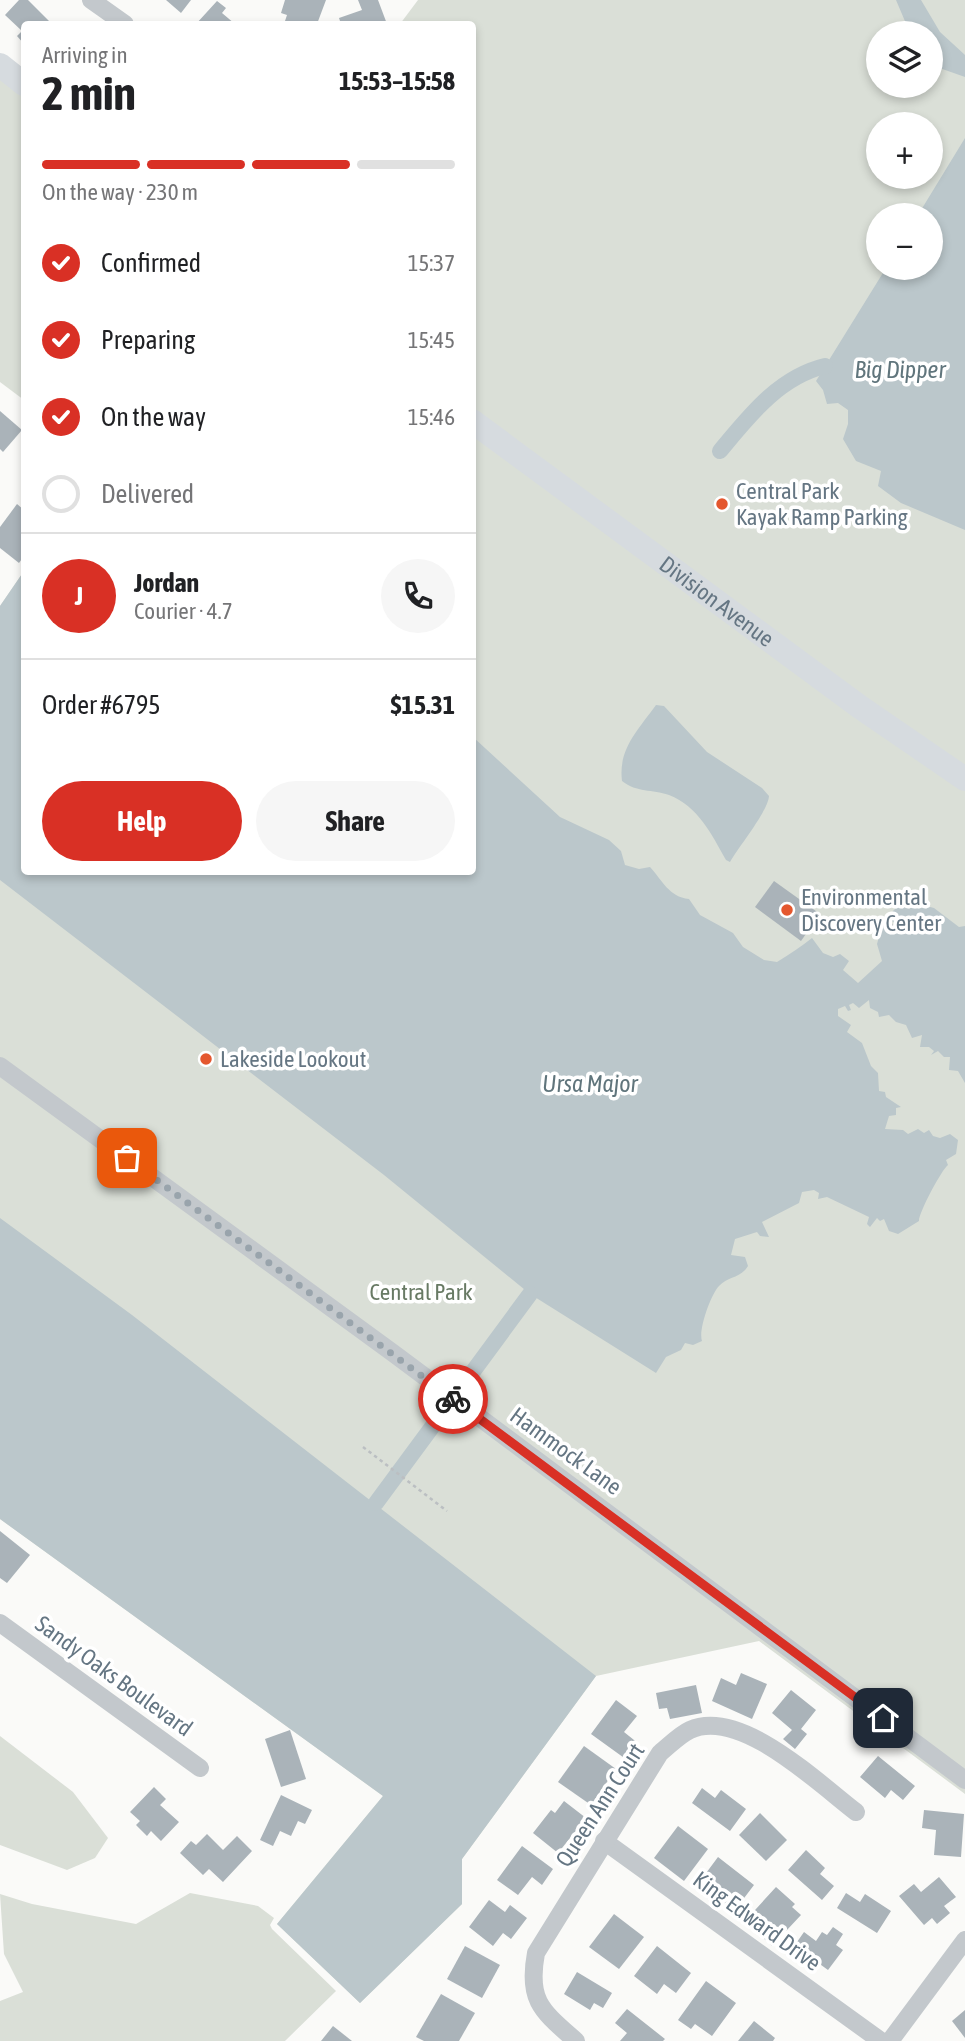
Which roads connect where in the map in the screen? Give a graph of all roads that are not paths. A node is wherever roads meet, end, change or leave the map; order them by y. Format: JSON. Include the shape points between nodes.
{"nodes":[{"id":1,"x":91,"y":0,"type":"edge"},
{"id":2,"x":121,"y":21,"type":"edge"},
{"id":3,"x":0,"y":65,"type":"edge"},
{"id":4,"x":21,"y":82,"type":"edge"},
{"id":5,"x":476,"y":424,"type":"edge"},
{"id":6,"x":965,"y":779,"type":"edge"},
{"id":7,"x":0,"y":1066,"type":"edge"},
{"id":8,"x":0,"y":1623,"type":"edge"},
{"id":9,"x":200,"y":1768,"type":"dead end"},
{"id":10,"x":965,"y":1780,"type":"edge"},
{"id":11,"x":856,"y":1812,"type":"dead end"},
{"id":12,"x":604,"y":1841,"type":"junction"},
{"id":13,"x":965,"y":1940,"type":"edge"},
{"id":14,"x":576,"y":2041,"type":"edge"},
{"id":15,"x":881,"y":2041,"type":"edge"},
{"id":16,"x":890,"y":2041,"type":"edge"}],
"edges":[{"from":1,"to":2,"type":"street"},
{"from":3,"to":4,"type":"street"},
{"from":5,"to":6,"type":"street","name":"Division Avenue"},
{"from":7,"to":10,"type":"street","name":"Hammock Lane","via":[[729,1601]]},
{"from":8,"to":9,"type":"street","name":"Sandy Oaks Boulevard"},
{"from":11,"to":12,"type":"street","name":"Queen Ann Court","via":[[753,1735],[730,1726],[691,1730],[660,1754]]},
{"from":12,"to":14,"type":"street","name":"Queen Ann Court","via":[[536,1953],[531,1979],[542,2012]]},
{"from":12,"to":15,"type":"street","name":"King Edward Drive"},
{"from":13,"to":16,"type":"street"}]}
